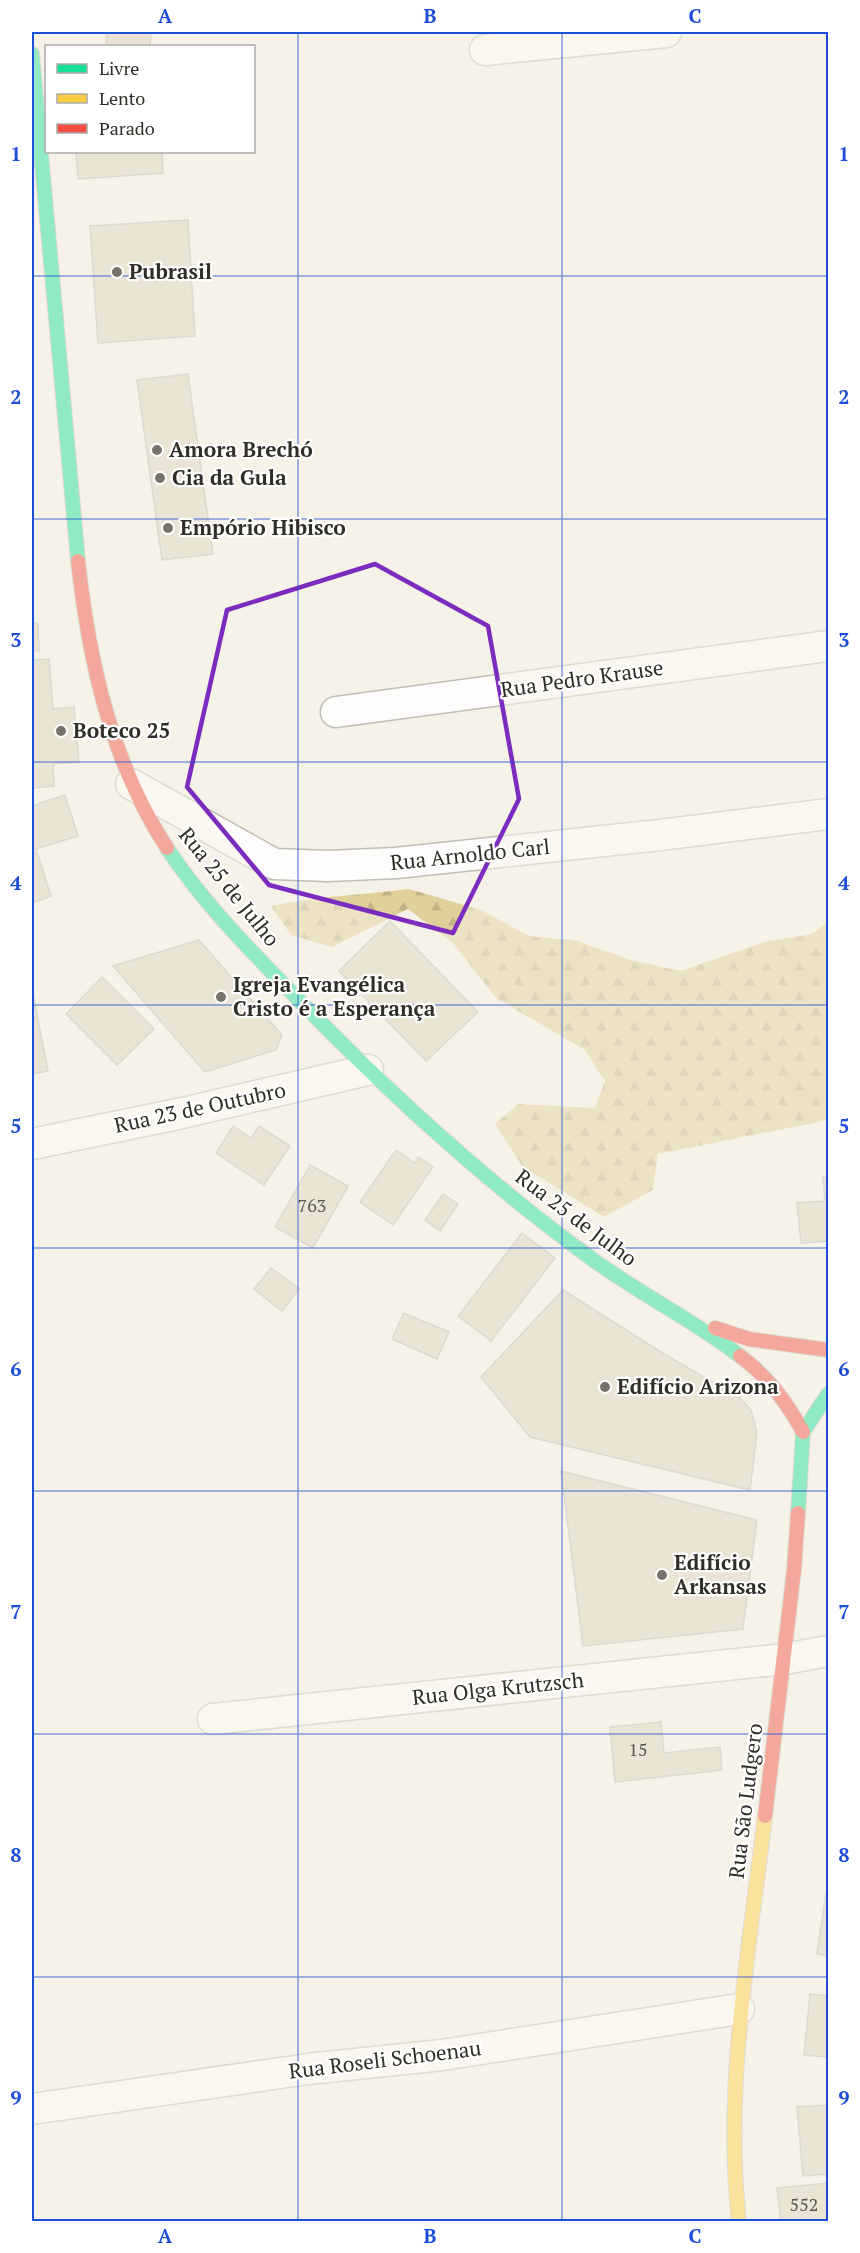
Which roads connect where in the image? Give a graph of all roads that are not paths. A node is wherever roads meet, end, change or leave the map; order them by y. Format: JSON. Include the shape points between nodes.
{"nodes":[{"id":1,"x":666,"y":32,"type":"edge"},
{"id":2,"x":485,"y":50,"type":"dead end"},
{"id":3,"x":32,"y":54,"type":"edge"},
{"id":4,"x":828,"y":646,"type":"edge"},
{"id":5,"x":336,"y":712,"type":"dead end"},
{"id":6,"x":131,"y":784,"type":"junction"},
{"id":7,"x":828,"y":814,"type":"edge"},
{"id":8,"x":368,"y":1070,"type":"junction"},
{"id":9,"x":32,"y":1144,"type":"edge"},
{"id":10,"x":682,"y":1317,"type":"junction"},
{"id":11,"x":828,"y":1350,"type":"edge"},
{"id":12,"x":828,"y":1394,"type":"edge"},
{"id":13,"x":803,"y":1432,"type":"junction"},
{"id":14,"x":828,"y":1651,"type":"edge"},
{"id":15,"x":784,"y":1659,"type":"junction"},
{"id":16,"x":213,"y":1719,"type":"dead end"},
{"id":17,"x":739,"y":2009,"type":"junction"},
{"id":18,"x":32,"y":2109,"type":"edge"},
{"id":19,"x":739,"y":2222,"type":"edge"}],
"edges":[{"from":1,"to":2,"type":"street"},
{"from":3,"to":6,"type":"main road","name":"Rua 25 de Julho","via":[[78,551],[95,672],[109,727]]},
{"from":4,"to":5,"type":"street","name":"Rua Pedro Krause"},
{"from":6,"to":7,"type":"street","name":"Rua Arnoldo Carl","via":[[274,864],[396,863]]},
{"from":6,"to":8,"type":"main road","name":"Rua 25 de Julho","via":[[183,870],[220,916]]},
{"from":8,"to":9,"type":"street","name":"Rua 23 de Outubro"},
{"from":8,"to":10,"type":"main road","name":"Rua 25 de Julho","via":[[479,1170],[545,1223],[617,1277]]},
{"from":10,"to":11,"type":"main road","name":"Rua 25 de Julho","via":[[749,1339]]},
{"from":10,"to":13,"type":"main road","name":"Rua 25 de Julho","via":[[739,1355],[771,1385],[792,1406]]},
{"from":12,"to":13,"type":"main road","name":"Rua São Ludgero"},
{"from":13,"to":15,"type":"main road","name":"Rua São Ludgero","via":[[795,1570]]},
{"from":14,"to":15,"type":"street","name":"Rua Olga Krutzsch"},
{"from":15,"to":16,"type":"street","name":"Rua Olga Krutzsch"},
{"from":15,"to":17,"type":"main road","name":"Rua São Ludgero"},
{"from":17,"to":18,"type":"street","name":"Rua Roseli Schoenau","via":[[442,2055],[308,2069]]},
{"from":17,"to":19,"type":"main road","name":"Rua São Ludgero","via":[[734,2114]]}]}
